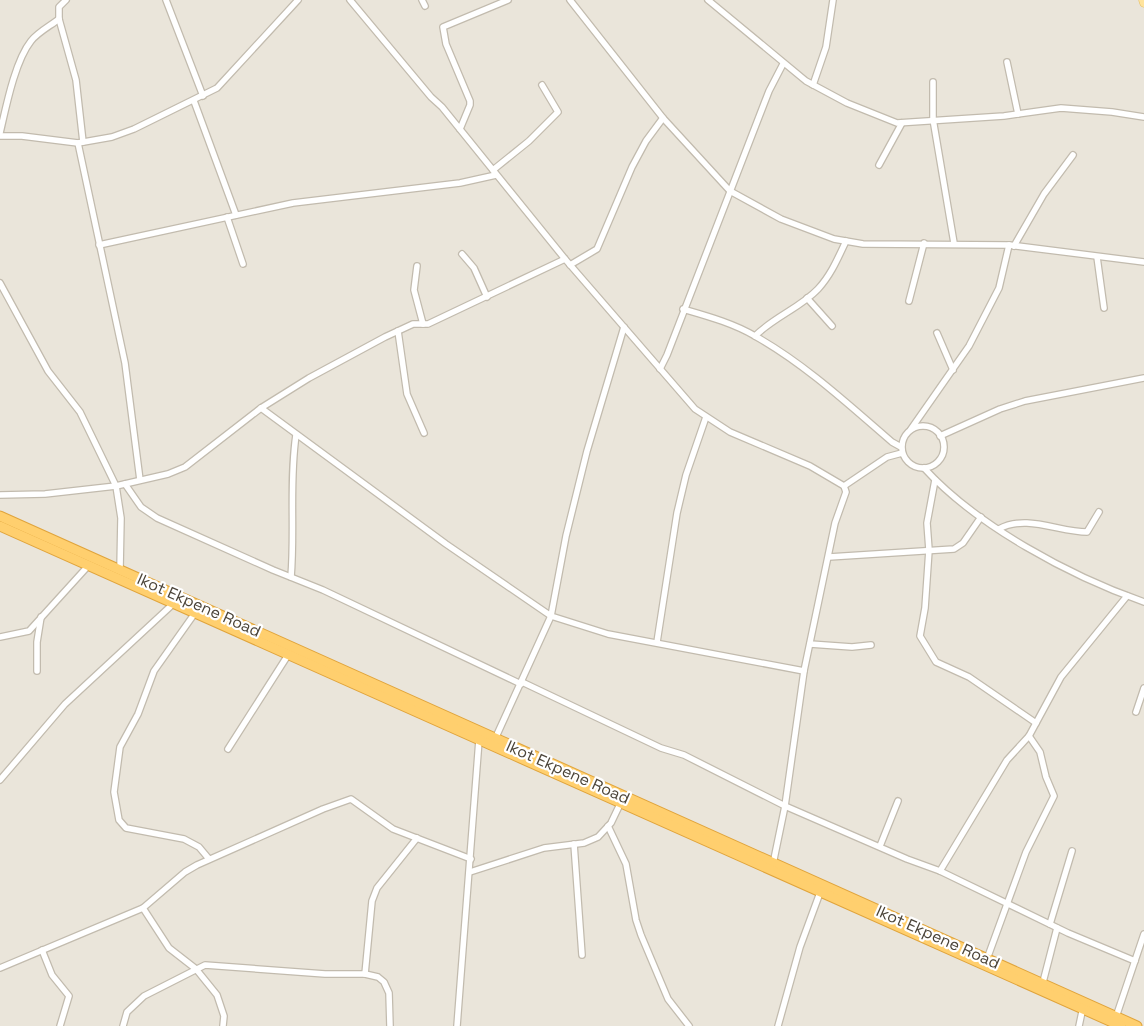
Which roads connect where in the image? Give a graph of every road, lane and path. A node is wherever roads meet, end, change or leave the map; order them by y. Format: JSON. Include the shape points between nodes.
{"nodes":[{"id":1,"x":66,"y":0,"type":"edge"},
{"id":2,"x":166,"y":0,"type":"edge"},
{"id":3,"x":298,"y":0,"type":"edge"},
{"id":4,"x":350,"y":0,"type":"edge"},
{"id":5,"x":422,"y":0,"type":"edge"},
{"id":6,"x":508,"y":0,"type":"edge"},
{"id":7,"x":570,"y":0,"type":"edge"},
{"id":8,"x":708,"y":0,"type":"edge"},
{"id":9,"x":833,"y":0,"type":"edge"},
{"id":10,"x":425,"y":6,"type":"dead end"},
{"id":11,"x":59,"y":19,"type":"junction"},
{"id":12,"x":1007,"y":62,"type":"dead end"},
{"id":13,"x":782,"y":64,"type":"junction"},
{"id":14,"x":933,"y":82,"type":"dead end"},
{"id":15,"x":542,"y":85,"type":"dead end"},
{"id":16,"x":813,"y":85,"type":"junction"},
{"id":17,"x":203,"y":96,"type":"junction"},
{"id":18,"x":194,"y":101,"type":"junction"},
{"id":19,"x":1018,"y":114,"type":"junction"},
{"id":20,"x":1144,"y":117,"type":"edge"},
{"id":21,"x":663,"y":118,"type":"junction"},
{"id":22,"x":933,"y":119,"type":"junction"},
{"id":23,"x":902,"y":123,"type":"junction"},
{"id":24,"x":460,"y":129,"type":"junction"},
{"id":25,"x":0,"y":134,"type":"edge"},
{"id":26,"x":80,"y":142,"type":"junction"},
{"id":27,"x":1073,"y":155,"type":"dead end"},
{"id":28,"x":879,"y":165,"type":"dead end"},
{"id":29,"x":495,"y":172,"type":"junction"},
{"id":30,"x":730,"y":191,"type":"junction"},
{"id":31,"x":236,"y":215,"type":"junction"},
{"id":32,"x":227,"y":217,"type":"junction"},
{"id":33,"x":846,"y":242,"type":"junction"},
{"id":34,"x":924,"y":243,"type":"junction"},
{"id":35,"x":954,"y":243,"type":"junction"},
{"id":36,"x":99,"y":245,"type":"junction"},
{"id":37,"x":1012,"y":245,"type":"junction"},
{"id":38,"x":462,"y":254,"type":"dead end"},
{"id":39,"x":1097,"y":257,"type":"junction"},
{"id":40,"x":565,"y":259,"type":"junction"},
{"id":41,"x":1144,"y":262,"type":"edge"},
{"id":42,"x":242,"y":264,"type":"dead end"},
{"id":43,"x":570,"y":265,"type":"junction"},
{"id":44,"x":417,"y":266,"type":"dead end"},
{"id":45,"x":0,"y":282,"type":"edge"},
{"id":46,"x":487,"y":297,"type":"junction"},
{"id":47,"x":807,"y":298,"type":"junction"},
{"id":48,"x":909,"y":301,"type":"dead end"},
{"id":49,"x":1104,"y":308,"type":"dead end"},
{"id":50,"x":683,"y":309,"type":"junction"},
{"id":51,"x":423,"y":324,"type":"junction"},
{"id":52,"x":832,"y":326,"type":"dead end"},
{"id":53,"x":624,"y":328,"type":"junction"},
{"id":54,"x":398,"y":331,"type":"junction"},
{"id":55,"x":937,"y":333,"type":"dead end"},
{"id":56,"x":755,"y":336,"type":"junction"},
{"id":57,"x":660,"y":369,"type":"junction"},
{"id":58,"x":953,"y":370,"type":"junction"},
{"id":59,"x":1144,"y":378,"type":"edge"},
{"id":60,"x":262,"y":408,"type":"junction"},
{"id":61,"x":706,"y":417,"type":"junction"},
{"id":62,"x":911,"y":428,"type":"junction"},
{"id":63,"x":424,"y":433,"type":"dead end"},
{"id":64,"x":296,"y":435,"type":"junction"},
{"id":65,"x":940,"y":436,"type":"junction"},
{"id":66,"x":902,"y":450,"type":"junction"},
{"id":67,"x":924,"y":468,"type":"junction"},
{"id":68,"x":140,"y":480,"type":"junction"},
{"id":69,"x":935,"y":480,"type":"junction"},
{"id":70,"x":125,"y":484,"type":"junction"},
{"id":71,"x":116,"y":486,"type":"junction"},
{"id":72,"x":844,"y":486,"type":"junction"},
{"id":73,"x":0,"y":495,"type":"edge"},
{"id":74,"x":1099,"y":512,"type":"dead end"},
{"id":75,"x":0,"y":516,"type":"edge"},
{"id":76,"x":981,"y":517,"type":"junction"},
{"id":77,"x":0,"y":527,"type":"edge"},
{"id":78,"x":998,"y":529,"type":"junction"},
{"id":79,"x":929,"y":550,"type":"junction"},
{"id":80,"x":829,"y":557,"type":"junction"},
{"id":81,"x":88,"y":566,"type":"junction"},
{"id":82,"x":120,"y":570,"type":"junction"},
{"id":83,"x":291,"y":577,"type":"junction"},
{"id":84,"x":1127,"y":596,"type":"junction"},
{"id":85,"x":1144,"y":602,"type":"edge"},
{"id":86,"x":173,"y":604,"type":"junction"},
{"id":87,"x":195,"y":613,"type":"junction"},
{"id":88,"x":551,"y":616,"type":"junction"},
{"id":89,"x":42,"y":617,"type":"junction"},
{"id":90,"x":0,"y":637,"type":"edge"},
{"id":91,"x":657,"y":642,"type":"junction"},
{"id":92,"x":810,"y":644,"type":"junction"},
{"id":93,"x":871,"y":645,"type":"dead end"},
{"id":94,"x":288,"y":655,"type":"junction"},
{"id":95,"x":37,"y":671,"type":"dead end"},
{"id":96,"x":804,"y":671,"type":"junction"},
{"id":97,"x":522,"y":683,"type":"junction"},
{"id":98,"x":1144,"y":688,"type":"edge"},
{"id":99,"x":1136,"y":712,"type":"dead end"},
{"id":100,"x":1036,"y":722,"type":"junction"},
{"id":101,"x":1029,"y":736,"type":"junction"},
{"id":102,"x":495,"y":739,"type":"junction"},
{"id":103,"x":479,"y":740,"type":"junction"},
{"id":104,"x":228,"y":750,"type":"dead end"},
{"id":105,"x":0,"y":780,"type":"edge"},
{"id":106,"x":622,"y":799,"type":"junction"},
{"id":107,"x":898,"y":801,"type":"dead end"},
{"id":108,"x":785,"y":806,"type":"junction"},
{"id":109,"x":608,"y":826,"type":"junction"},
{"id":110,"x":417,"y":838,"type":"junction"},
{"id":111,"x":574,"y":844,"type":"junction"},
{"id":112,"x":880,"y":846,"type":"junction"},
{"id":113,"x":1072,"y":851,"type":"dead end"},
{"id":114,"x":209,"y":859,"type":"junction"},
{"id":115,"x":471,"y":859,"type":"junction"},
{"id":116,"x":773,"y":864,"type":"junction"},
{"id":117,"x":940,"y":871,"type":"junction"},
{"id":118,"x":470,"y":872,"type":"junction"},
{"id":119,"x":822,"y":888,"type":"junction"},
{"id":120,"x":1006,"y":902,"type":"junction"},
{"id":121,"x":143,"y":908,"type":"junction"},
{"id":122,"x":1050,"y":924,"type":"junction"},
{"id":123,"x":1057,"y":928,"type":"junction"},
{"id":124,"x":1144,"y":934,"type":"edge"},
{"id":125,"x":42,"y":950,"type":"junction"},
{"id":126,"x":582,"y":955,"type":"dead end"},
{"id":127,"x":987,"y":959,"type":"junction"},
{"id":128,"x":1135,"y":961,"type":"junction"},
{"id":129,"x":0,"y":968,"type":"edge"},
{"id":130,"x":196,"y":969,"type":"junction"},
{"id":131,"x":366,"y":974,"type":"junction"},
{"id":132,"x":1042,"y":987,"type":"junction"},
{"id":133,"x":1083,"y":1006,"type":"junction"},
{"id":134,"x":1116,"y":1017,"type":"junction"},
{"id":135,"x":60,"y":1026,"type":"edge"},
{"id":136,"x":123,"y":1026,"type":"edge"},
{"id":137,"x":223,"y":1026,"type":"edge"},
{"id":138,"x":390,"y":1026,"type":"edge"},
{"id":139,"x":457,"y":1026,"type":"edge"},
{"id":140,"x":689,"y":1026,"type":"edge"},
{"id":141,"x":778,"y":1026,"type":"edge"},
{"id":142,"x":1079,"y":1026,"type":"edge"},
{"id":143,"x":1121,"y":1026,"type":"edge"},
{"id":144,"x":1137,"y":1026,"type":"edge"}],
"edges":[{"from":1,"to":11,"type":"street","via":[[59,7]]},
{"from":2,"to":17,"type":"street"},
{"from":3,"to":17,"type":"street","via":[[217,88]]},
{"from":4,"to":24,"type":"street"},
{"from":5,"to":10,"type":"street"},
{"from":6,"to":24,"type":"street","via":[[443,27],[446,44],[470,100]]},
{"from":7,"to":21,"type":"street"},
{"from":8,"to":13,"type":"street"},
{"from":9,"to":16,"type":"street","via":[[826,47]]},
{"from":11,"to":25,"type":"street","via":[[34,37],[26,49],[10,92]]},
{"from":11,"to":26,"type":"street","via":[[76,80]]},
{"from":12,"to":19,"type":"street"},
{"from":13,"to":16,"type":"street"},
{"from":13,"to":30,"type":"street"},
{"from":14,"to":22,"type":"street"},
{"from":15,"to":29,"type":"street","via":[[558,112]]},
{"from":16,"to":23,"type":"street","via":[[847,103]]},
{"from":17,"to":18,"type":"street"},
{"from":18,"to":26,"type":"street","via":[[119,135]]},
{"from":18,"to":31,"type":"street"},
{"from":19,"to":20,"type":"street","via":[[1078,108]]},
{"from":19,"to":22,"type":"street"},
{"from":21,"to":30,"type":"street"},
{"from":21,"to":43,"type":"street","via":[[632,167],[598,247]]},
{"from":22,"to":23,"type":"street"},
{"from":22,"to":35,"type":"street"},
{"from":23,"to":28,"type":"street"},
{"from":24,"to":29,"type":"street"},
{"from":25,"to":26,"type":"street"},
{"from":26,"to":36,"type":"street"},
{"from":27,"to":37,"type":"street"},
{"from":29,"to":31,"type":"street","via":[[460,183],[292,203]]},
{"from":29,"to":40,"type":"street"},
{"from":30,"to":33,"type":"street","via":[[781,219]]},
{"from":30,"to":50,"type":"street"},
{"from":31,"to":32,"type":"street"},
{"from":32,"to":36,"type":"street"},
{"from":32,"to":42,"type":"street"},
{"from":33,"to":34,"type":"street"},
{"from":33,"to":47,"type":"street","via":[[828,277]]},
{"from":34,"to":35,"type":"street"},
{"from":34,"to":48,"type":"street"},
{"from":35,"to":37,"type":"street"},
{"from":36,"to":68,"type":"street","via":[[124,363]]},
{"from":37,"to":39,"type":"street"},
{"from":37,"to":58,"type":"street","via":[[999,288]]},
{"from":38,"to":46,"type":"street","via":[[474,268]]},
{"from":39,"to":41,"type":"street"},
{"from":39,"to":49,"type":"street"},
{"from":40,"to":43,"type":"street"},
{"from":40,"to":46,"type":"street"},
{"from":43,"to":53,"type":"street"},
{"from":44,"to":51,"type":"street","via":[[413,284]]},
{"from":45,"to":71,"type":"street","via":[[48,371],[80,412]]},
{"from":46,"to":51,"type":"street"},
{"from":47,"to":52,"type":"street"},
{"from":47,"to":56,"type":"street","via":[[768,323]]},
{"from":50,"to":56,"type":"street","via":[[717,319]]},
{"from":50,"to":57,"type":"street"},
{"from":51,"to":54,"type":"street","via":[[413,324]]},
{"from":53,"to":57,"type":"street"},
{"from":53,"to":88,"type":"street","via":[[587,451]]},
{"from":54,"to":60,"type":"street","via":[[330,366]]},
{"from":54,"to":63,"type":"street","via":[[404,382]]},
{"from":55,"to":58,"type":"street"},
{"from":56,"to":66,"type":"street","via":[[837,395]]},
{"from":57,"to":61,"type":"street"},
{"from":58,"to":62,"type":"street"},
{"from":59,"to":65,"type":"street","via":[[1024,401]]},
{"from":60,"to":64,"type":"street"},
{"from":60,"to":68,"type":"street","via":[[193,463],[168,474]]},
{"from":61,"to":72,"type":"street","via":[[730,432],[810,466]]},
{"from":61,"to":91,"type":"street","via":[[677,513]]},
{"from":62,"to":65,"type":"street","via":[[927,427]]},
{"from":62,"to":66,"type":"street"},
{"from":64,"to":83,"type":"street","via":[[291,488]]},
{"from":64,"to":88,"type":"street"},
{"from":65,"to":67,"type":"street","via":[[944,446],[941,457],[934,465]]},
{"from":66,"to":67,"type":"street","via":[[913,465]]},
{"from":66,"to":72,"type":"street"},
{"from":67,"to":69,"type":"street"},
{"from":68,"to":70,"type":"street"},
{"from":69,"to":76,"type":"street"},
{"from":69,"to":79,"type":"street","via":[[927,523]]},
{"from":70,"to":71,"type":"street"},
{"from":70,"to":83,"type":"street","via":[[142,507],[157,518]]},
{"from":71,"to":73,"type":"street"},
{"from":71,"to":82,"type":"street","via":[[121,518]]},
{"from":72,"to":80,"type":"street","via":[[846,492],[834,523]]},
{"from":74,"to":78,"type":"street","via":[[1087,532],[1055,526],[1012,524]]},
{"from":75,"to":82,"type":"highway","name":"Ikot Ekpene Road"},
{"from":76,"to":78,"type":"street"},
{"from":76,"to":79,"type":"street","via":[[958,547]]},
{"from":77,"to":81,"type":"highway","name":"Ikot Ekpene Road"},
{"from":78,"to":84,"type":"street","via":[[1070,570]]},
{"from":79,"to":80,"type":"street"},
{"from":79,"to":100,"type":"street","via":[[920,633],[931,656]]},
{"from":80,"to":92,"type":"street"},
{"from":81,"to":86,"type":"highway","name":"Ikot Ekpene Road"},
{"from":81,"to":89,"type":"street"},
{"from":82,"to":102,"type":"highway","name":"Ikot Ekpene Road"},
{"from":83,"to":97,"type":"street"},
{"from":84,"to":85,"type":"street"},
{"from":84,"to":100,"type":"street","via":[[1061,677]]},
{"from":86,"to":87,"type":"highway","name":"Ikot Ekpene Road"},
{"from":86,"to":105,"type":"street","via":[[66,704]]},
{"from":87,"to":94,"type":"highway","name":"Ikot Ekpene Road"},
{"from":87,"to":114,"type":"street","via":[[154,671],[138,714],[120,747],[114,792],[119,820],[126,828],[184,839],[199,847]]},
{"from":88,"to":91,"type":"street","via":[[598,631]]},
{"from":88,"to":97,"type":"street"},
{"from":89,"to":90,"type":"street","via":[[29,630]]},
{"from":89,"to":95,"type":"street","via":[[37,642]]},
{"from":91,"to":96,"type":"street"},
{"from":92,"to":93,"type":"street"},
{"from":92,"to":96,"type":"street"},
{"from":94,"to":103,"type":"highway","name":"Ikot Ekpene Road"},
{"from":94,"to":104,"type":"street"},
{"from":96,"to":108,"type":"street"},
{"from":97,"to":102,"type":"street"},
{"from":97,"to":108,"type":"street","via":[[661,748],[684,755]]},
{"from":98,"to":99,"type":"street"},
{"from":100,"to":101,"type":"street"},
{"from":101,"to":117,"type":"street","via":[[1008,760]]},
{"from":101,"to":120,"type":"street","via":[[1040,752],[1054,796]]},
{"from":102,"to":106,"type":"highway","name":"Ikot Ekpene Road"},
{"from":103,"to":106,"type":"highway","name":"Ikot Ekpene Road"},
{"from":103,"to":115,"type":"street"},
{"from":106,"to":109,"type":"street"},
{"from":106,"to":116,"type":"highway","name":"Ikot Ekpene Road"},
{"from":106,"to":119,"type":"highway","name":"Ikot Ekpene Road"},
{"from":107,"to":112,"type":"street"},
{"from":108,"to":112,"type":"street"},
{"from":108,"to":116,"type":"street"},
{"from":109,"to":111,"type":"street","via":[[598,837]]},
{"from":109,"to":140,"type":"street","via":[[626,864],[641,935],[668,999]]},
{"from":110,"to":114,"type":"street","via":[[393,829],[351,799]]},
{"from":110,"to":115,"type":"street"},
{"from":110,"to":131,"type":"street","via":[[377,888],[372,901]]},
{"from":111,"to":118,"type":"street","via":[[544,848]]},
{"from":111,"to":126,"type":"street"},
{"from":112,"to":117,"type":"street"},
{"from":113,"to":122,"type":"street"},
{"from":114,"to":121,"type":"street","via":[[185,872]]},
{"from":115,"to":118,"type":"street"},
{"from":116,"to":119,"type":"highway","name":"Ikot Ekpene Road"},
{"from":117,"to":120,"type":"street"},
{"from":118,"to":139,"type":"street"},
{"from":119,"to":127,"type":"highway","name":"Ikot Ekpene Road"},
{"from":119,"to":132,"type":"highway","name":"Ikot Ekpene Road"},
{"from":119,"to":141,"type":"street","via":[[800,947]]},
{"from":120,"to":122,"type":"street"},
{"from":120,"to":127,"type":"street"},
{"from":121,"to":125,"type":"street"},
{"from":121,"to":130,"type":"street","via":[[169,948]]},
{"from":122,"to":123,"type":"street"},
{"from":123,"to":128,"type":"street"},
{"from":123,"to":132,"type":"street"},
{"from":124,"to":128,"type":"street"},
{"from":125,"to":129,"type":"street"},
{"from":125,"to":135,"type":"street","via":[[52,974],[69,996]]},
{"from":127,"to":132,"type":"highway","name":"Ikot Ekpene Road"},
{"from":128,"to":134,"type":"street"},
{"from":130,"to":131,"type":"street","via":[[205,966]]},
{"from":130,"to":136,"type":"street","via":[[136,1001],[127,1012]]},
{"from":130,"to":137,"type":"street","via":[[217,995],[224,1016]]},
{"from":131,"to":138,"type":"street","via":[[378,977],[387,988]]},
{"from":132,"to":133,"type":"highway","name":"Ikot Ekpene Road"},
{"from":133,"to":134,"type":"highway","name":"Ikot Ekpene Road"},
{"from":133,"to":142,"type":"street"},
{"from":133,"to":143,"type":"highway","name":"Ikot Ekpene Road"},
{"from":134,"to":144,"type":"highway","name":"Ikot Ekpene Road"}]}
